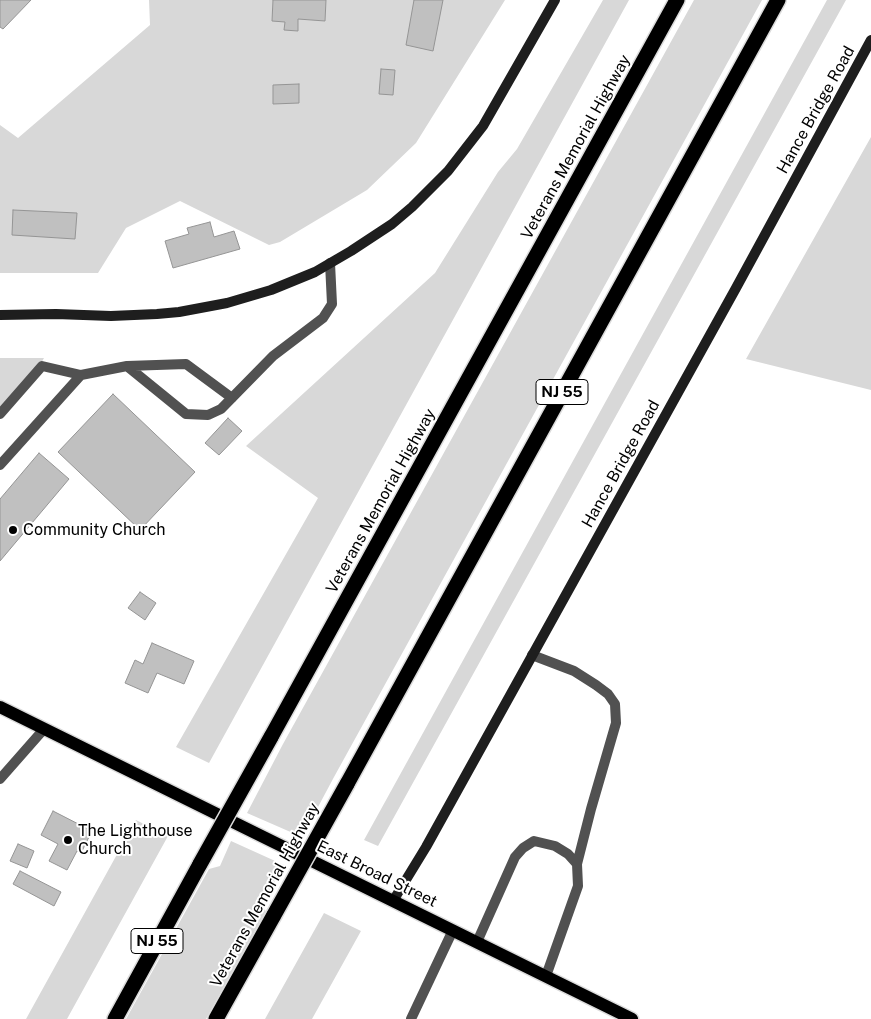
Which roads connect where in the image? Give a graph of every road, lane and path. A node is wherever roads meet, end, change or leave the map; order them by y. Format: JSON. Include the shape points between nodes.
{"nodes":[{"id":1,"x":555,"y":0,"type":"edge"},
{"id":2,"x":677,"y":0,"type":"edge"},
{"id":3,"x":778,"y":0,"type":"edge"},
{"id":4,"x":871,"y":40,"type":"edge"},
{"id":5,"x":330,"y":263,"type":"junction"},
{"id":6,"x":0,"y":315,"type":"edge"},
{"id":7,"x":127,"y":366,"type":"junction"},
{"id":8,"x":81,"y":375,"type":"junction"},
{"id":9,"x":232,"y":398,"type":"junction"},
{"id":10,"x":0,"y":414,"type":"edge"},
{"id":11,"x":0,"y":465,"type":"edge"},
{"id":12,"x":532,"y":655,"type":"junction"},
{"id":13,"x":0,"y":707,"type":"edge"},
{"id":14,"x":44,"y":729,"type":"junction"},
{"id":15,"x":0,"y":779,"type":"edge"},
{"id":16,"x":577,"y":864,"type":"junction"},
{"id":17,"x":393,"y":901,"type":"junction"},
{"id":18,"x":453,"y":930,"type":"junction"},
{"id":19,"x":477,"y":942,"type":"junction"},
{"id":20,"x":546,"y":976,"type":"junction"},
{"id":21,"x":624,"y":1017,"type":"edge"},
{"id":22,"x":115,"y":1019,"type":"edge"},
{"id":23,"x":216,"y":1019,"type":"edge"},
{"id":24,"x":411,"y":1019,"type":"edge"}],
"edges":[{"from":1,"to":5,"type":"street","via":[[483,126],[448,171],[392,224]]},
{"from":2,"to":22,"type":"highway","name":"Veterans Memorial Highway","number":"NJ 55","bridge":true},
{"from":3,"to":23,"type":"highway","name":"Veterans Memorial Highway","number":"NJ 55","bridge":true},
{"from":4,"to":12,"type":"street","name":"Hance Bridge Road"},
{"from":5,"to":6,"type":"street","via":[[271,290],[179,312],[111,316]]},
{"from":5,"to":9,"type":"lane","via":[[332,304],[323,318],[273,356]]},
{"from":7,"to":8,"type":"lane"},
{"from":7,"to":9,"type":"lane","via":[[186,364]]},
{"from":7,"to":9,"type":"lane","via":[[186,414],[208,415],[221,409]]},
{"from":8,"to":10,"type":"lane","via":[[42,366]]},
{"from":8,"to":11,"type":"lane"},
{"from":12,"to":16,"type":"lane","via":[[574,671],[596,684],[615,704],[616,723]]},
{"from":12,"to":17,"type":"street","name":"Hance Bridge Road"},
{"from":13,"to":14,"type":"main road","name":"East Broad Street"},
{"from":14,"to":15,"type":"lane"},
{"from":14,"to":17,"type":"main road","name":"East Broad Street"},
{"from":16,"to":19,"type":"lane","via":[[555,846],[534,842],[523,848]]},
{"from":16,"to":20,"type":"lane","via":[[578,886]]},
{"from":17,"to":18,"type":"main road","name":"East Broad Street"},
{"from":18,"to":19,"type":"main road","name":"East Broad Street"},
{"from":18,"to":24,"type":"lane"},
{"from":19,"to":20,"type":"main road","name":"East Broad Street"},
{"from":20,"to":21,"type":"main road","name":"East Broad Street"}]}
